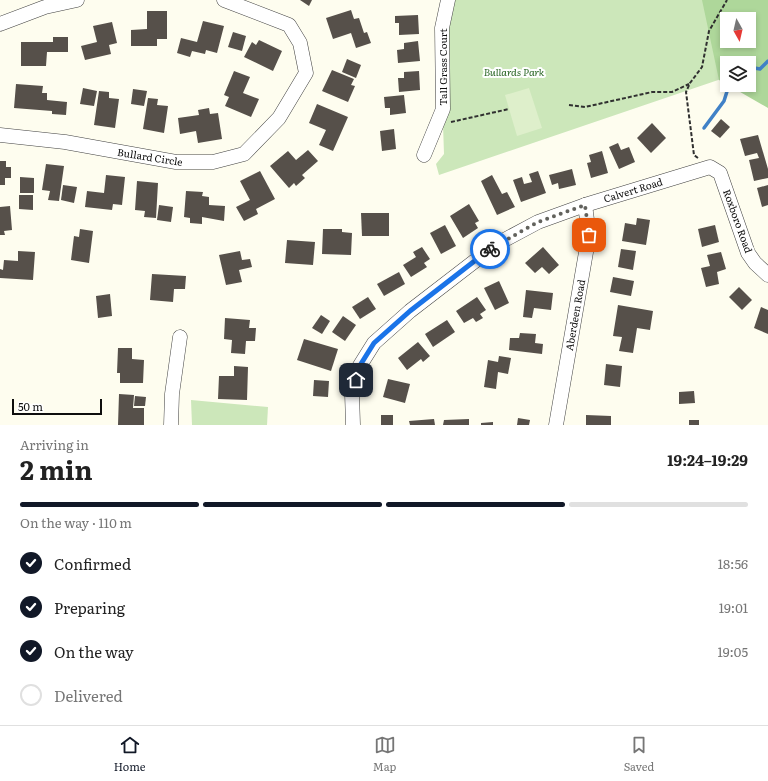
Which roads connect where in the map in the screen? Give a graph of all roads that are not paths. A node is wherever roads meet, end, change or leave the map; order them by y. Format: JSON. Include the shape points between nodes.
{"nodes":[{"id":1,"x":78,"y":0,"type":"edge"},
{"id":2,"x":224,"y":0,"type":"edge"},
{"id":3,"x":448,"y":0,"type":"edge"},
{"id":4,"x":0,"y":24,"type":"edge"},
{"id":5,"x":0,"y":135,"type":"edge"},
{"id":6,"x":424,"y":155,"type":"dead end"},
{"id":7,"x":710,"y":167,"type":"joint"},
{"id":8,"x":585,"y":205,"type":"junction"},
{"id":9,"x":768,"y":275,"type":"edge"},
{"id":10,"x":180,"y":337,"type":"dead end"},
{"id":11,"x":170,"y":425,"type":"edge"},
{"id":12,"x":352,"y":425,"type":"edge"},
{"id":13,"x":556,"y":425,"type":"edge"}],
"edges":[{"from":1,"to":4,"type":"street","via":[[45,7]]},
{"from":2,"to":5,"type":"street","name":"Bullard Circle","via":[[289,25],[300,43],[306,73],[279,118],[244,154],[214,162],[176,162],[65,142]]},
{"from":3,"to":6,"type":"street","name":"Tall Grass Court","via":[[442,28],[443,109]]},
{"from":7,"to":8,"type":"street","name":"Calvert Road"},
{"from":7,"to":9,"type":"street","name":"Roxboro Road","via":[[720,173],[748,253]]},
{"from":8,"to":12,"type":"street","name":"Calvert Road","via":[[538,222],[497,244],[410,311],[374,343],[359,367],[352,393]]},
{"from":8,"to":13,"type":"street","name":"Aberdeen Road","via":[[589,235]]},
{"from":10,"to":11,"type":"street"}]}
